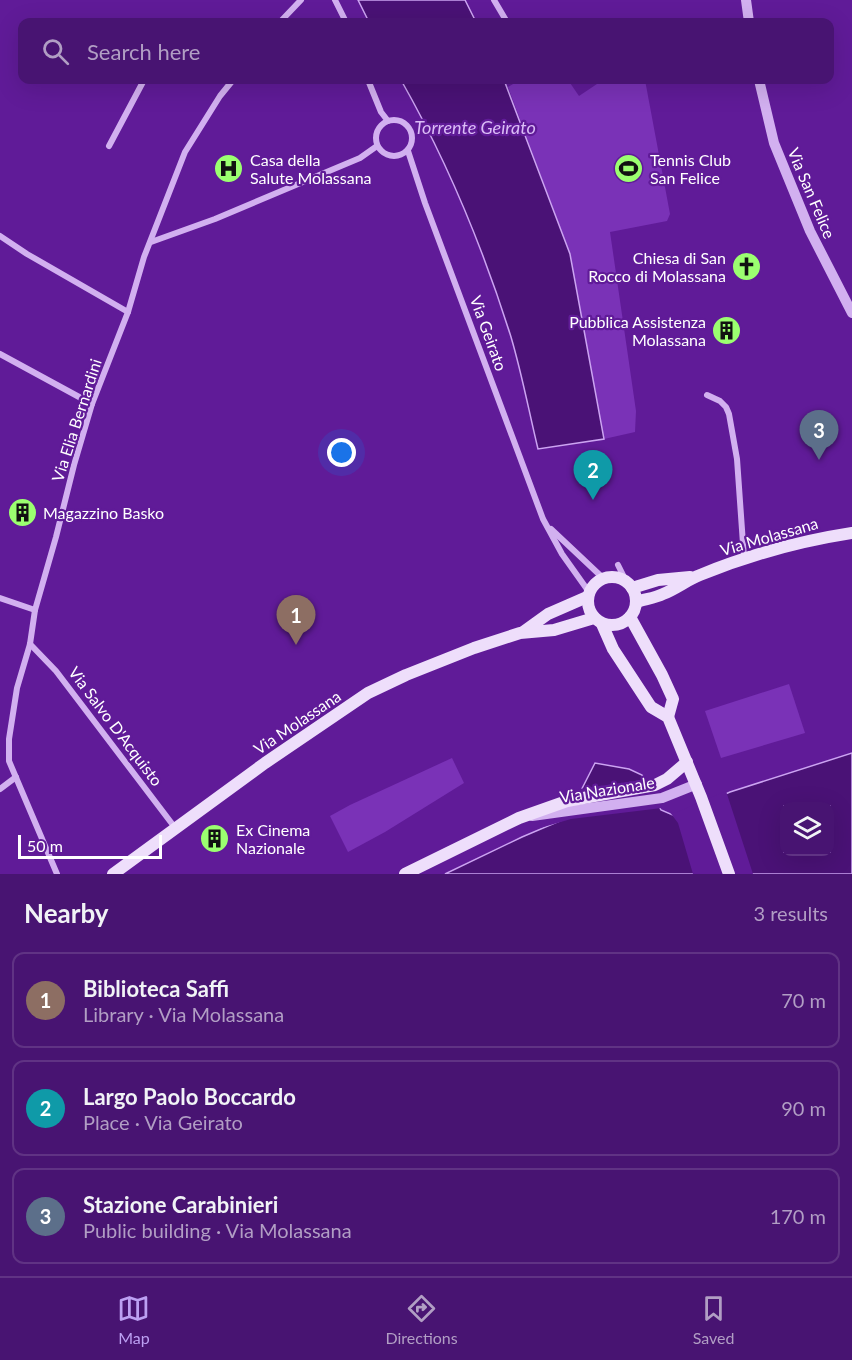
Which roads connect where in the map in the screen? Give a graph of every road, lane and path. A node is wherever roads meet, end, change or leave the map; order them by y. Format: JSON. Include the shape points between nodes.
{"nodes":[{"id":1,"x":301,"y":0,"type":"edge"},
{"id":2,"x":335,"y":0,"type":"edge"},
{"id":3,"x":494,"y":0,"type":"edge"},
{"id":4,"x":746,"y":0,"type":"edge"},
{"id":5,"x":284,"y":18,"type":"edge"},
{"id":6,"x":344,"y":18,"type":"edge"},
{"id":7,"x":505,"y":18,"type":"edge"},
{"id":8,"x":748,"y":18,"type":"edge"},
{"id":9,"x":142,"y":84,"type":"edge"},
{"id":10,"x":230,"y":84,"type":"edge"},
{"id":11,"x":370,"y":84,"type":"edge"},
{"id":12,"x":760,"y":84,"type":"edge"},
{"id":13,"x":388,"y":121,"type":"junction"},
{"id":14,"x":109,"y":146,"type":"dead end"},
{"id":15,"x":377,"y":146,"type":"junction"},
{"id":16,"x":408,"y":151,"type":"junction"},
{"id":17,"x":0,"y":236,"type":"edge"},
{"id":18,"x":151,"y":242,"type":"junction"},
{"id":19,"x":128,"y":312,"type":"junction"},
{"id":20,"x":852,"y":313,"type":"edge"},
{"id":21,"x":0,"y":354,"type":"edge"},
{"id":22,"x":707,"y":395,"type":"dead end"},
{"id":23,"x":92,"y":404,"type":"junction"},
{"id":24,"x":546,"y":524,"type":"junction"},
{"id":25,"x":852,"y":533,"type":"edge"},
{"id":26,"x":744,"y":558,"type":"junction"},
{"id":27,"x":618,"y":565,"type":"dead end"},
{"id":28,"x":697,"y":576,"type":"junction"},
{"id":29,"x":603,"y":578,"type":"junction"},
{"id":30,"x":629,"y":585,"type":"junction"},
{"id":31,"x":588,"y":594,"type":"junction"},
{"id":32,"x":0,"y":598,"type":"edge"},
{"id":33,"x":636,"y":602,"type":"junction"},
{"id":34,"x":35,"y":610,"type":"junction"},
{"id":35,"x":630,"y":617,"type":"junction"},
{"id":36,"x":598,"y":621,"type":"junction"},
{"id":37,"x":520,"y":633,"type":"junction"},
{"id":38,"x":30,"y":644,"type":"junction"},
{"id":39,"x":668,"y":717,"type":"junction"},
{"id":40,"x":687,"y":762,"type":"junction"},
{"id":41,"x":16,"y":777,"type":"junction"},
{"id":42,"x":697,"y":784,"type":"junction"},
{"id":43,"x":0,"y":789,"type":"edge"},
{"id":44,"x":519,"y":818,"type":"junction"},
{"id":45,"x":176,"y":829,"type":"junction"},
{"id":46,"x":57,"y":874,"type":"edge"},
{"id":47,"x":113,"y":874,"type":"edge"},
{"id":48,"x":405,"y":874,"type":"edge"},
{"id":49,"x":729,"y":874,"type":"edge"}],
"edges":[{"from":1,"to":5,"type":"street"},
{"from":2,"to":6,"type":"street"},
{"from":3,"to":7,"type":"street"},
{"from":4,"to":8,"type":"street"},
{"from":9,"to":14,"type":"street"},
{"from":10,"to":18,"type":"street","name":"Via Elia Bernardini","via":[[185,152]]},
{"from":11,"to":13,"type":"street"},
{"from":12,"to":20,"type":"street","name":"Via San Felice","via":[[777,149],[810,231]]},
{"from":13,"to":15,"type":"street","via":[[376,134]]},
{"from":13,"to":16,"type":"street","name":"Via Geirato","via":[[400,121],[409,128],[412,140]]},
{"from":15,"to":16,"type":"street","via":[[391,157]]},
{"from":15,"to":18,"type":"street","via":[[360,158]]},
{"from":16,"to":24,"type":"street","name":"Via Geirato"},
{"from":17,"to":19,"type":"street"},
{"from":18,"to":19,"type":"street","name":"Via Elia Bernardini"},
{"from":19,"to":23,"type":"street","name":"Via Elia Bernardini"},
{"from":21,"to":23,"type":"street"},
{"from":22,"to":26,"type":"street","via":[[720,401],[729,414],[737,459]]},
{"from":23,"to":34,"type":"street","name":"Via Elia Bernardini"},
{"from":24,"to":29,"type":"street","name":"Via Geirato"},
{"from":24,"to":31,"type":"street","name":"Via Geirato"},
{"from":25,"to":26,"type":"main road","name":"Via Molassana","via":[[791,544]]},
{"from":26,"to":28,"type":"main road","name":"Via Molassana"},
{"from":27,"to":30,"type":"street"},
{"from":28,"to":30,"type":"main road","name":"Via Molassana"},
{"from":28,"to":33,"type":"main road","name":"Via Molassana","via":[[662,595]]},
{"from":29,"to":30,"type":"main road","name":"Via Molassana","via":[[615,577]]},
{"from":29,"to":31,"type":"main road","name":"Via Molassana"},
{"from":30,"to":33,"type":"main road"},
{"from":31,"to":36,"type":"main road","via":[[588,608]]},
{"from":31,"to":37,"type":"main road","name":"Via Molassana"},
{"from":32,"to":34,"type":"street"},
{"from":33,"to":35,"type":"main road"},
{"from":34,"to":38,"type":"street","name":"Via Elia Bernardini"},
{"from":35,"to":36,"type":"main road","name":"Via Molassana","via":[[617,626]]},
{"from":35,"to":39,"type":"main road","via":[[674,699]]},
{"from":36,"to":37,"type":"main road","name":"Via Molassana"},
{"from":36,"to":39,"type":"main road","via":[[651,707]]},
{"from":37,"to":45,"type":"main road","name":"Via Molassana","via":[[405,675],[368,693]]},
{"from":38,"to":41,"type":"street","name":"Via Elia Bernardini","via":[[17,688],[9,739],[9,761]]},
{"from":38,"to":45,"type":"street","name":"Via Salvo D'Acquisto","via":[[56,670]]},
{"from":39,"to":40,"type":"main road"},
{"from":40,"to":42,"type":"main road"},
{"from":40,"to":44,"type":"main road","name":"Via Nazionale","via":[[655,785],[567,801]]},
{"from":41,"to":43,"type":"street"},
{"from":41,"to":46,"type":"street","name":"Via Elia Bernardini"},
{"from":42,"to":44,"type":"street","name":"Via Nazionale","via":[[662,798]]},
{"from":42,"to":49,"type":"main road"},
{"from":44,"to":48,"type":"main road","name":"Via Nazionale"},
{"from":45,"to":47,"type":"main road","name":"Via Molassana"}]}
